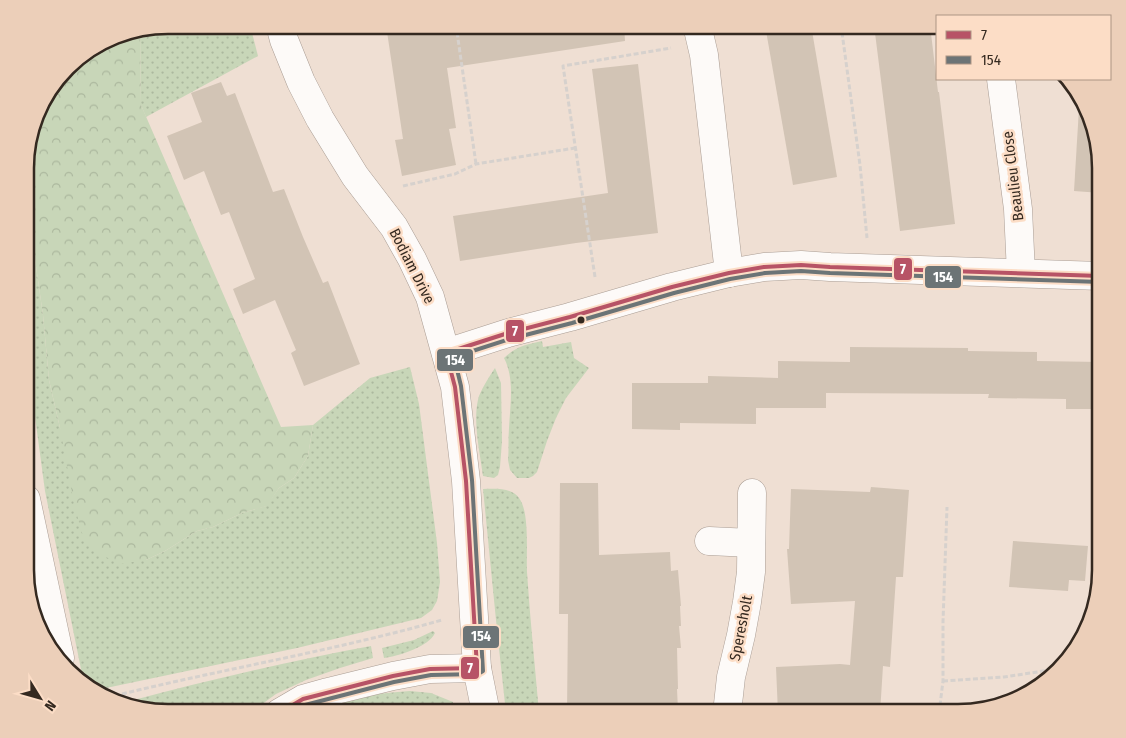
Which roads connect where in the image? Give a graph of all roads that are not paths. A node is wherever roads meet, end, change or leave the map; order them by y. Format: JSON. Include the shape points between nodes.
{"nodes":[{"id":1,"x":282,"y":34,"type":"edge"},
{"id":2,"x":699,"y":34,"type":"edge"},
{"id":3,"x":1001,"y":80,"type":"edge"},
{"id":4,"x":729,"y":273,"type":"junction"},
{"id":5,"x":1021,"y":273,"type":"junction"},
{"id":6,"x":1092,"y":276,"type":"edge"},
{"id":7,"x":446,"y":353,"type":"junction"},
{"id":8,"x":752,"y":493,"type":"dead end"},
{"id":9,"x":34,"y":536,"type":"edge"},
{"id":10,"x":709,"y":541,"type":"dead end"},
{"id":11,"x":751,"y":542,"type":"junction"},
{"id":12,"x":58,"y":647,"type":"edge"},
{"id":13,"x":477,"y":668,"type":"junction"},
{"id":14,"x":295,"y":704,"type":"edge"},
{"id":15,"x":484,"y":704,"type":"edge"},
{"id":16,"x":728,"y":704,"type":"edge"}],
"edges":[{"from":1,"to":7,"type":"street","name":"Bodiam Drive","via":[[320,119],[355,176],[394,228],[415,266],[430,297]]},
{"from":2,"to":4,"type":"street"},
{"from":3,"to":5,"type":"street","name":"Beaulieu Close","via":[[1018,209]]},
{"from":4,"to":5,"type":"street","via":[[801,265]]},
{"from":4,"to":7,"type":"street"},
{"from":5,"to":6,"type":"street"},
{"from":7,"to":13,"type":"street","name":"Bodiam Drive","via":[[455,387],[466,481]]},
{"from":8,"to":11,"type":"street","name":"Speresholt"},
{"from":9,"to":12,"type":"street"},
{"from":10,"to":11,"type":"street"},
{"from":11,"to":16,"type":"street","name":"Speresholt","via":[[747,602]]},
{"from":13,"to":14,"type":"street","via":[[430,669],[393,676]]},
{"from":13,"to":15,"type":"street","name":"Bodiam Drive"}]}
